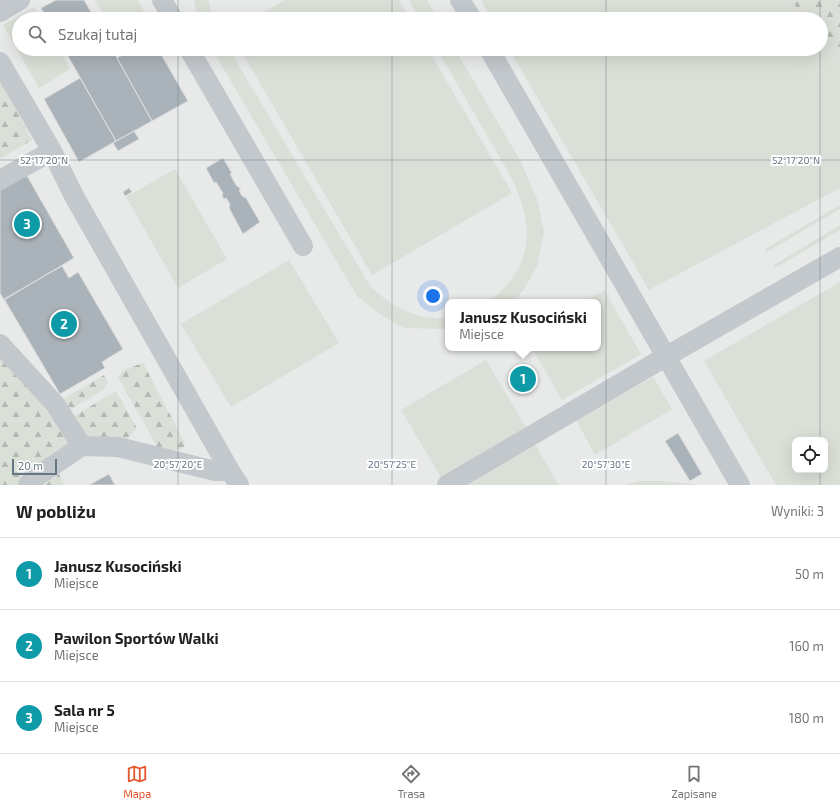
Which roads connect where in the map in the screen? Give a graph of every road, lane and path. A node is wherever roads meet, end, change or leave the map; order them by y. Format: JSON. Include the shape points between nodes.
{"nodes":[{"id":1,"x":20,"y":0,"type":"edge"},
{"id":2,"x":162,"y":0,"type":"edge"},
{"id":3,"x":460,"y":0,"type":"edge"},
{"id":4,"x":0,"y":12,"type":"edge"},
{"id":5,"x":169,"y":12,"type":"edge"},
{"id":6,"x":468,"y":12,"type":"edge"},
{"id":7,"x":194,"y":56,"type":"edge"},
{"id":8,"x":493,"y":56,"type":"edge"},
{"id":9,"x":0,"y":62,"type":"edge"},
{"id":10,"x":52,"y":151,"type":"junction"},
{"id":11,"x":0,"y":180,"type":"edge"},
{"id":12,"x":303,"y":246,"type":"dead end"},
{"id":13,"x":840,"y":257,"type":"edge"},
{"id":14,"x":0,"y":344,"type":"edge"},
{"id":15,"x":667,"y":356,"type":"junction"},
{"id":16,"x":82,"y":446,"type":"junction"},
{"id":17,"x":235,"y":478,"type":"edge"},
{"id":18,"x":28,"y":485,"type":"edge"},
{"id":19,"x":448,"y":485,"type":"edge"},
{"id":20,"x":740,"y":485,"type":"edge"}],
"edges":[{"from":1,"to":4,"type":"street"},
{"from":2,"to":5,"type":"street"},
{"from":3,"to":6,"type":"street"},
{"from":7,"to":12,"type":"street"},
{"from":8,"to":15,"type":"street"},
{"from":9,"to":10,"type":"street"},
{"from":10,"to":11,"type":"street"},
{"from":10,"to":17,"type":"street","via":[[74,196]]},
{"from":13,"to":15,"type":"street"},
{"from":14,"to":16,"type":"street","via":[[55,404]]},
{"from":15,"to":19,"type":"street"},
{"from":15,"to":20,"type":"street"},
{"from":16,"to":17,"type":"street","via":[[118,447]]},
{"from":16,"to":18,"type":"street"}]}
